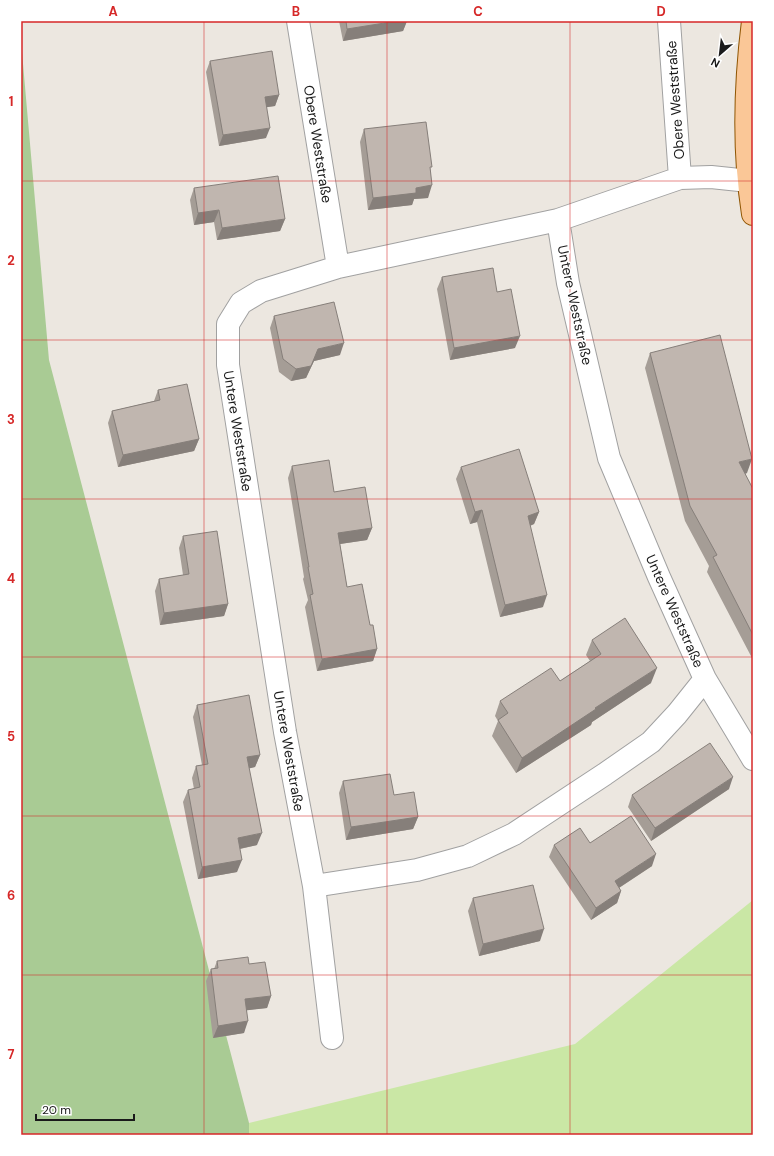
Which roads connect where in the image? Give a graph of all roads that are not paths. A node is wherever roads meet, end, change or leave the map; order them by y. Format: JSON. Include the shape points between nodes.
{"nodes":[{"id":1,"x":298,"y":21,"type":"edge"},
{"id":2,"x":669,"y":21,"type":"edge"},
{"id":3,"x":753,"y":21,"type":"edge"},
{"id":4,"x":680,"y":178,"type":"junction"},
{"id":5,"x":749,"y":181,"type":"junction"},
{"id":6,"x":753,"y":214,"type":"edge"},
{"id":7,"x":558,"y":220,"type":"junction"},
{"id":8,"x":338,"y":267,"type":"junction"},
{"id":9,"x":705,"y":678,"type":"junction"},
{"id":10,"x":753,"y":759,"type":"edge"},
{"id":11,"x":314,"y":886,"type":"junction"},
{"id":12,"x":332,"y":1038,"type":"dead end"}],
"edges":[{"from":1,"to":8,"type":"street","name":"Obere Weststraße"},
{"from":2,"to":4,"type":"street","name":"Obere Weststraße"},
{"from":3,"to":5,"type":"main road","via":[[746,102]]},
{"from":4,"to":5,"type":"street","name":"Untere Weststraße","via":[[711,177]]},
{"from":4,"to":7,"type":"street","name":"Untere Weststraße"},
{"from":5,"to":6,"type":"main road"},
{"from":7,"to":8,"type":"street","name":"Untere Weststraße"},
{"from":7,"to":9,"type":"street","name":"Untere Weststraße","via":[[568,283],[609,458],[658,577]]},
{"from":8,"to":11,"type":"street","name":"Untere Weststraße","via":[[261,291],[241,303],[228,324],[228,365],[234,409],[284,724]]},
{"from":9,"to":10,"type":"street"},
{"from":9,"to":11,"type":"street","name":"Untere Weststraße","via":[[651,742],[514,834],[468,856],[417,870]]},
{"from":11,"to":12,"type":"street","name":"Untere Weststraße"}]}
